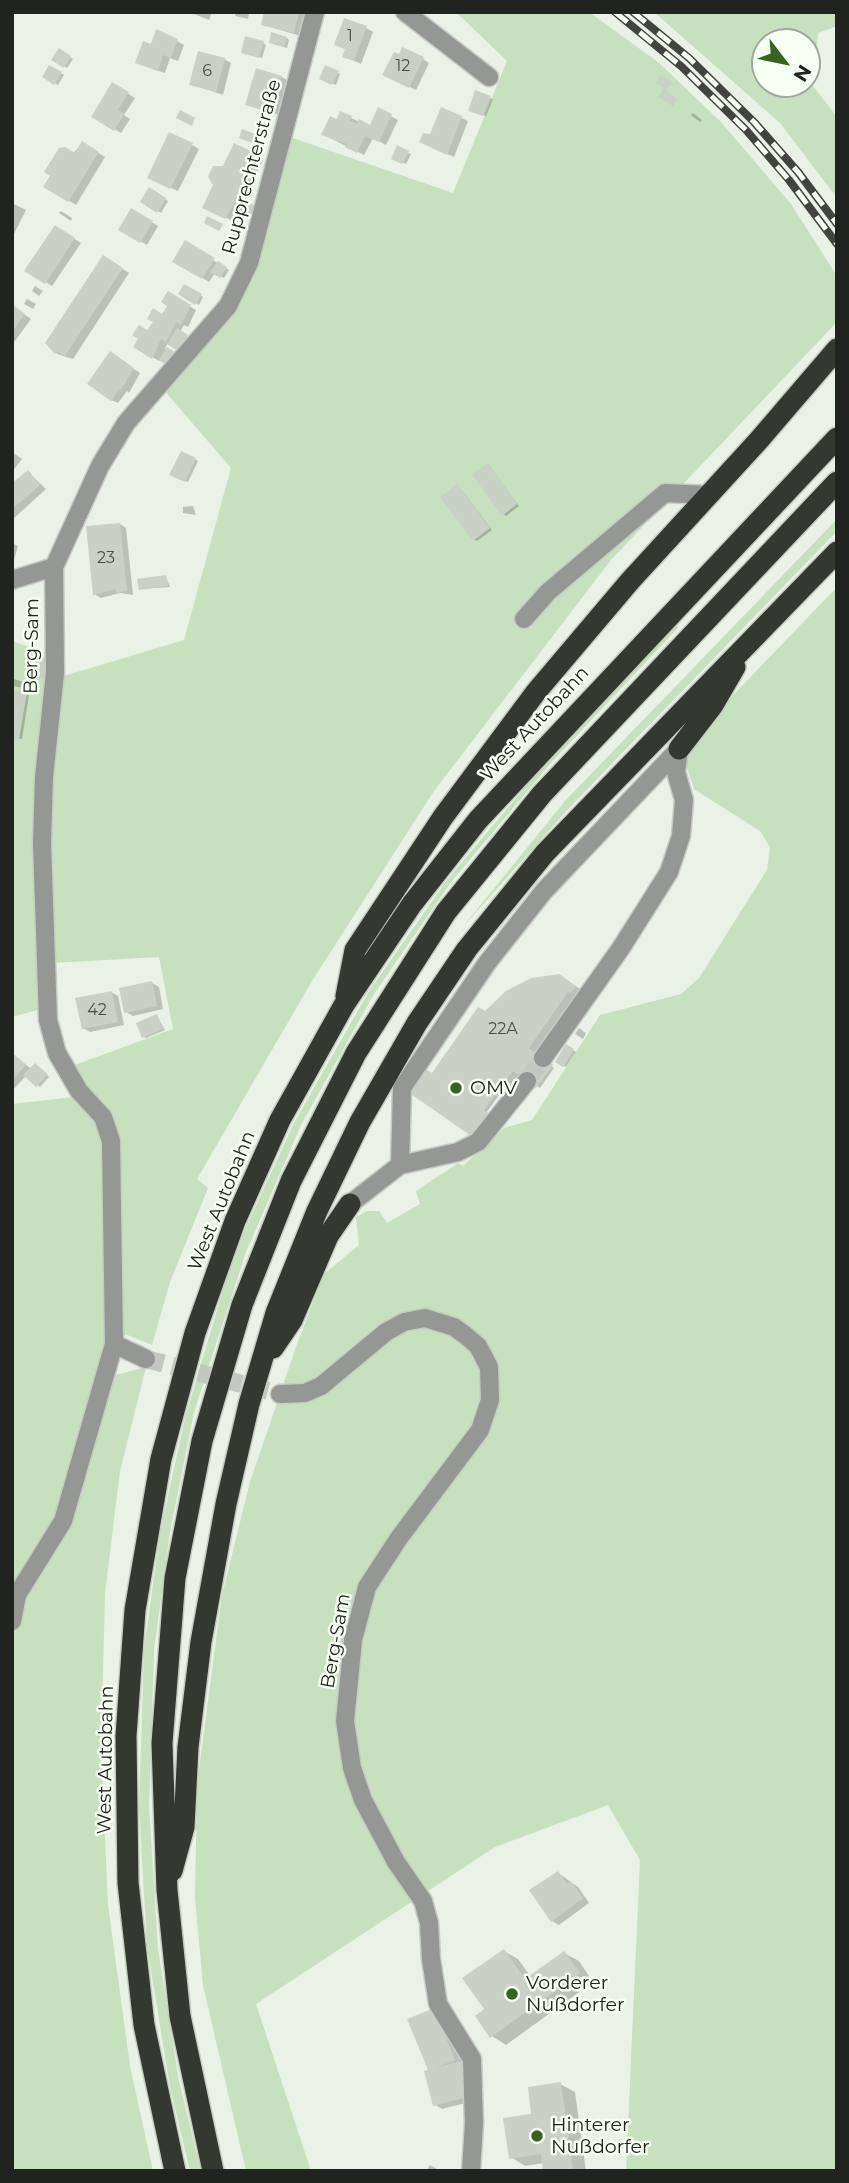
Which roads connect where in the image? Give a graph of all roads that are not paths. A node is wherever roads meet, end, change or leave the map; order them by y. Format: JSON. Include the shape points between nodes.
{"nodes":[{"id":1,"x":315,"y":12,"type":"edge"},
{"id":2,"x":405,"y":12,"type":"edge"},
{"id":3,"x":489,"y":77,"type":"dead end"},
{"id":4,"x":830,"y":356,"type":"edge"},
{"id":5,"x":837,"y":438,"type":"edge"},
{"id":6,"x":837,"y":482,"type":"edge"},
{"id":7,"x":708,"y":495,"type":"junction"},
{"id":8,"x":837,"y":552,"type":"edge"},
{"id":9,"x":54,"y":567,"type":"junction"},
{"id":10,"x":12,"y":580,"type":"edge"},
{"id":11,"x":524,"y":619,"type":"dead end"},
{"id":12,"x":748,"y":644,"type":"junction"},
{"id":13,"x":679,"y":749,"type":"junction"},
{"id":14,"x":344,"y":1005,"type":"junction"},
{"id":15,"x":543,"y":1058,"type":"tunnel mouth"},
{"id":16,"x":527,"y":1081,"type":"tunnel mouth"},
{"id":17,"x":400,"y":1165,"type":"junction"},
{"id":18,"x":350,"y":1205,"type":"joint"},
{"id":19,"x":114,"y":1344,"type":"junction"},
{"id":20,"x":146,"y":1359,"type":"tunnel mouth"},
{"id":21,"x":262,"y":1364,"type":"junction"},
{"id":22,"x":280,"y":1394,"type":"tunnel mouth"},
{"id":23,"x":12,"y":1621,"type":"edge"},
{"id":24,"x":167,"y":1890,"type":"junction"},
{"id":25,"x":175,"y":2171,"type":"edge"},
{"id":26,"x":213,"y":2171,"type":"edge"},
{"id":27,"x":471,"y":2171,"type":"edge"}],
"edges":[{"from":1,"to":9,"type":"street","name":"Rupprechterstraße","via":[[249,263],[228,306],[125,423]]},
{"from":2,"to":3,"type":"street"},
{"from":4,"to":7,"type":"highway"},
{"from":5,"to":14,"type":"highway","name":"West Autobahn","via":[[478,820],[412,904]]},
{"from":6,"to":24,"type":"highway","via":[[542,794],[446,912],[356,1053],[291,1181],[242,1305],[202,1441],[175,1578],[162,1743]]},
{"from":7,"to":11,"type":"street","via":[[665,493],[548,592]]},
{"from":7,"to":14,"type":"highway","via":[[537,692],[443,817],[355,950]]},
{"from":8,"to":12,"type":"highway"},
{"from":9,"to":10,"type":"street"},
{"from":9,"to":19,"type":"street","name":"Berg-Sam","via":[[55,673],[42,843],[48,1020],[57,1053],[79,1091],[103,1117],[111,1141]]},
{"from":12,"to":13,"type":"highway"},
{"from":12,"to":21,"type":"highway","via":[[545,853],[467,949],[417,1023],[360,1122],[317,1211],[276,1313]]},
{"from":13,"to":15,"type":"street","via":[[676,772],[684,800],[681,836],[669,872]]},
{"from":13,"to":17,"type":"street","via":[[544,891],[410,1073],[402,1088]]},
{"from":14,"to":25,"type":"highway","name":"West Autobahn","via":[[280,1120],[235,1221],[195,1333],[161,1459],[135,1610],[126,1735],[128,1883],[145,2025]]},
{"from":16,"to":17,"type":"street","via":[[478,1142],[458,1152]]},
{"from":17,"to":18,"type":"street"},
{"from":18,"to":21,"type":"highway","via":[[328,1236],[292,1320]]},
{"from":19,"to":20,"type":"street"},
{"from":19,"to":23,"type":"street","name":"Berg-Sam","via":[[63,1521],[17,1595]]},
{"from":21,"to":24,"type":"highway","via":[[226,1504],[193,1707],[184,1827]]},
{"from":22,"to":27,"type":"street","name":"Berg-Sam","via":[[305,1393],[321,1386],[386,1332],[425,1318],[465,1335],[478,1346],[489,1367],[490,1400],[480,1430],[367,1587],[353,1640],[345,1721],[352,1768],[363,1800],[423,1901],[438,2004],[472,2059]]},
{"from":24,"to":26,"type":"highway","via":[[180,2016]]}]}
